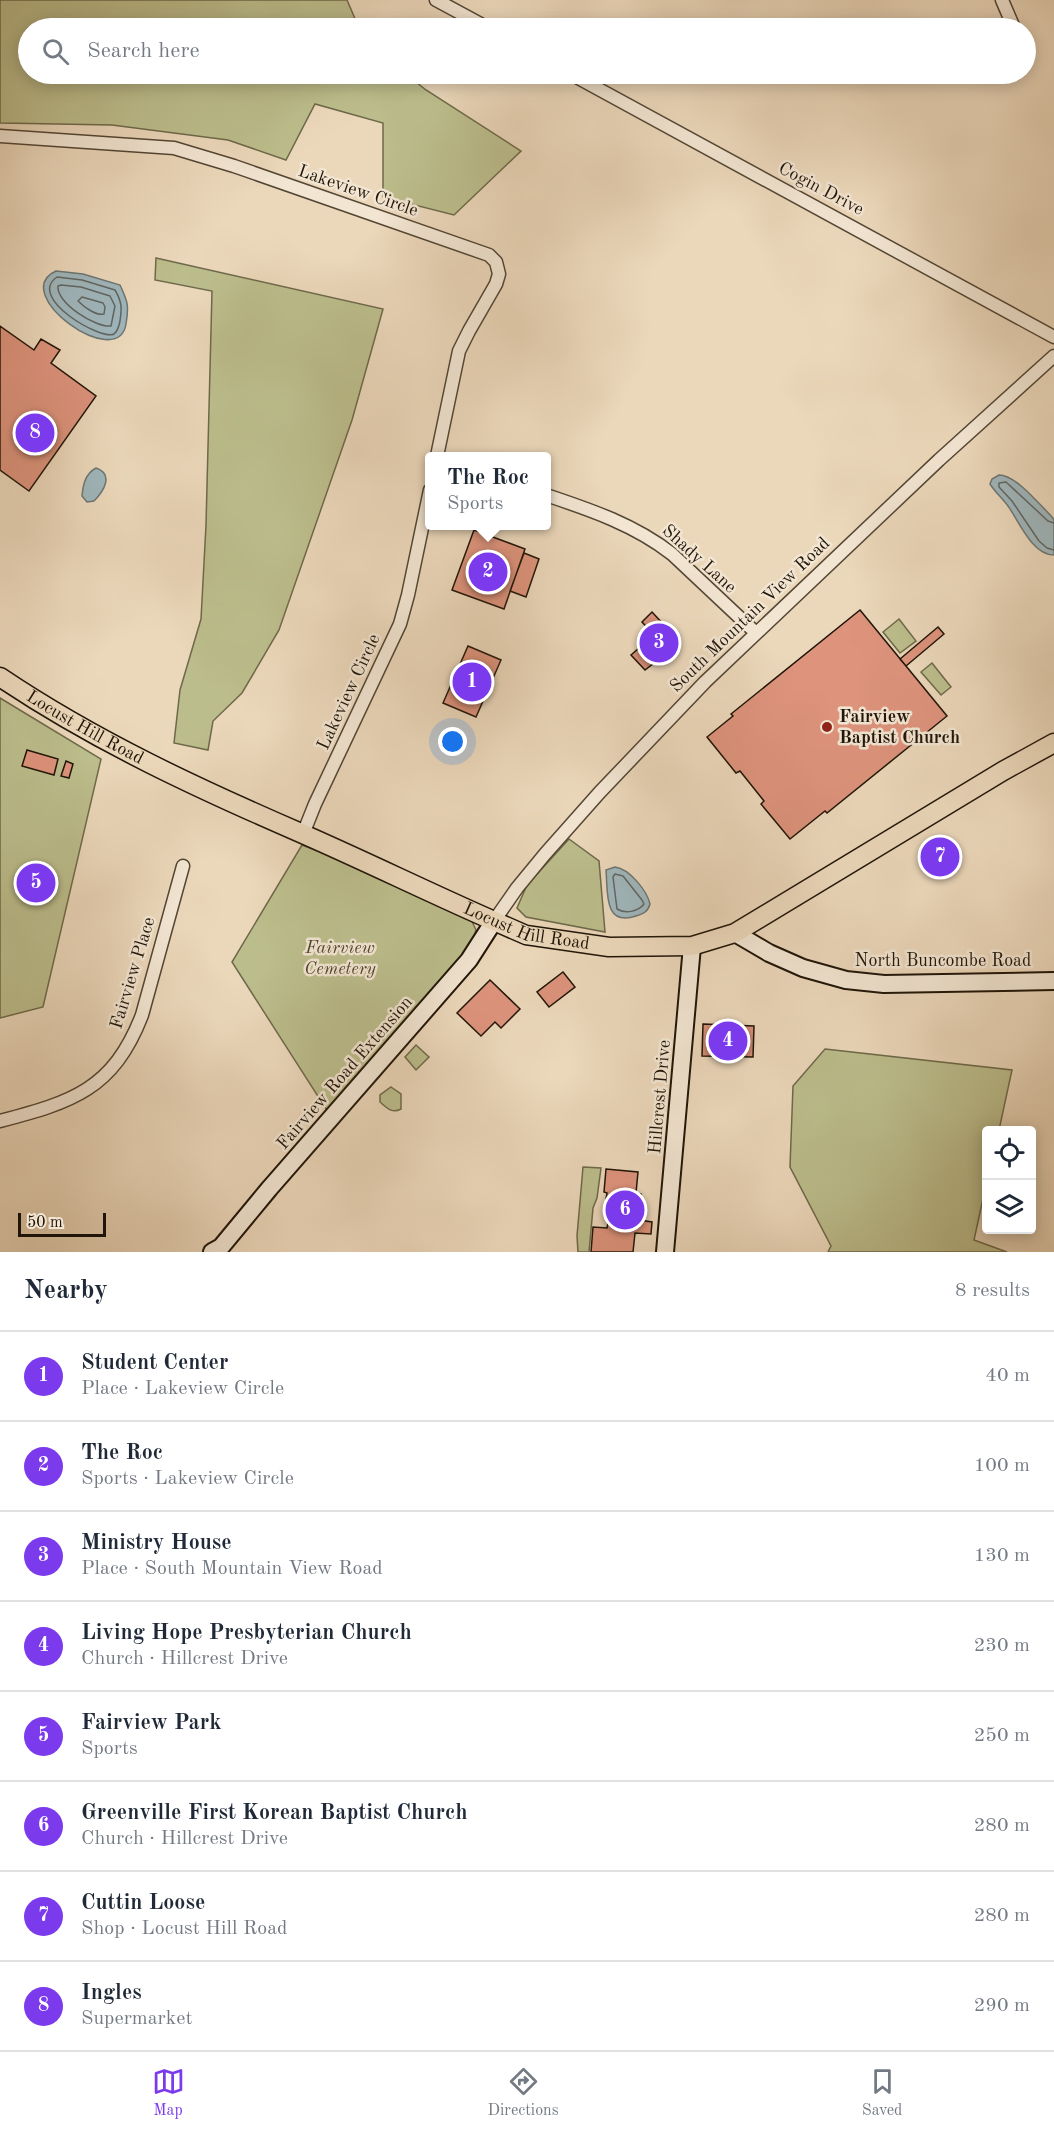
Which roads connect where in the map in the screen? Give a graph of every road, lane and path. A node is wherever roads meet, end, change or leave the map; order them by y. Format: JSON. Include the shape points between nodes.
{"nodes":[{"id":1,"x":436,"y":0,"type":"edge"},
{"id":2,"x":1002,"y":0,"type":"edge"},
{"id":3,"x":469,"y":18,"type":"edge"},
{"id":4,"x":1010,"y":18,"type":"edge"},
{"id":5,"x":589,"y":84,"type":"edge"},
{"id":6,"x":0,"y":136,"type":"edge"},
{"id":7,"x":1054,"y":337,"type":"edge"},
{"id":8,"x":1054,"y":356,"type":"edge"},
{"id":9,"x":438,"y":452,"type":"edge"},
{"id":10,"x":551,"y":497,"type":"edge"},
{"id":11,"x":425,"y":510,"type":"edge"},
{"id":12,"x":756,"y":633,"type":"junction"},
{"id":13,"x":0,"y":677,"type":"edge"},
{"id":14,"x":1054,"y":744,"type":"edge"},
{"id":15,"x":303,"y":834,"type":"junction"},
{"id":16,"x":183,"y":866,"type":"dead end"},
{"id":17,"x":494,"y":921,"type":"junction"},
{"id":18,"x":735,"y":933,"type":"junction"},
{"id":19,"x":692,"y":946,"type":"junction"},
{"id":20,"x":1054,"y":981,"type":"edge"},
{"id":21,"x":0,"y":1121,"type":"edge"},
{"id":22,"x":217,"y":1249,"type":"edge"},
{"id":23,"x":665,"y":1252,"type":"edge"}],
"edges":[{"from":1,"to":3,"type":"street"},
{"from":2,"to":4,"type":"street"},
{"from":5,"to":7,"type":"street","name":"Cogin Drive"},
{"from":6,"to":9,"type":"street","name":"Lakeview Circle","via":[[174,148],[489,255],[499,274],[459,351]]},
{"from":8,"to":12,"type":"street","name":"South Mountain View Road"},
{"from":10,"to":12,"type":"street","name":"Shady Lane","via":[[610,517],[658,543]]},
{"from":11,"to":15,"type":"street","name":"Lakeview Circle","via":[[400,624]]},
{"from":12,"to":17,"type":"street","name":"South Mountain View Road","via":[[600,792],[544,854]]},
{"from":13,"to":15,"type":"main road","name":"Locust Hill Road","via":[[137,758]]},
{"from":14,"to":18,"type":"main road","name":"Locust Hill Road"},
{"from":15,"to":17,"type":"main road","name":"Locust Hill Road"},
{"from":16,"to":21,"type":"street","name":"Fairview Place","via":[[142,1015],[118,1062],[98,1082],[61,1104]]},
{"from":17,"to":19,"type":"main road","name":"Locust Hill Road","via":[[526,935],[574,943],[635,948]]},
{"from":17,"to":22,"type":"street","name":"Fairview Road Extension","via":[[470,960]]},
{"from":18,"to":19,"type":"main road","name":"Locust Hill Road"},
{"from":18,"to":20,"type":"street","name":"North Buncombe Road","via":[[803,968],[846,980],[884,984]]},
{"from":19,"to":23,"type":"street","name":"Hillcrest Drive"}]}
